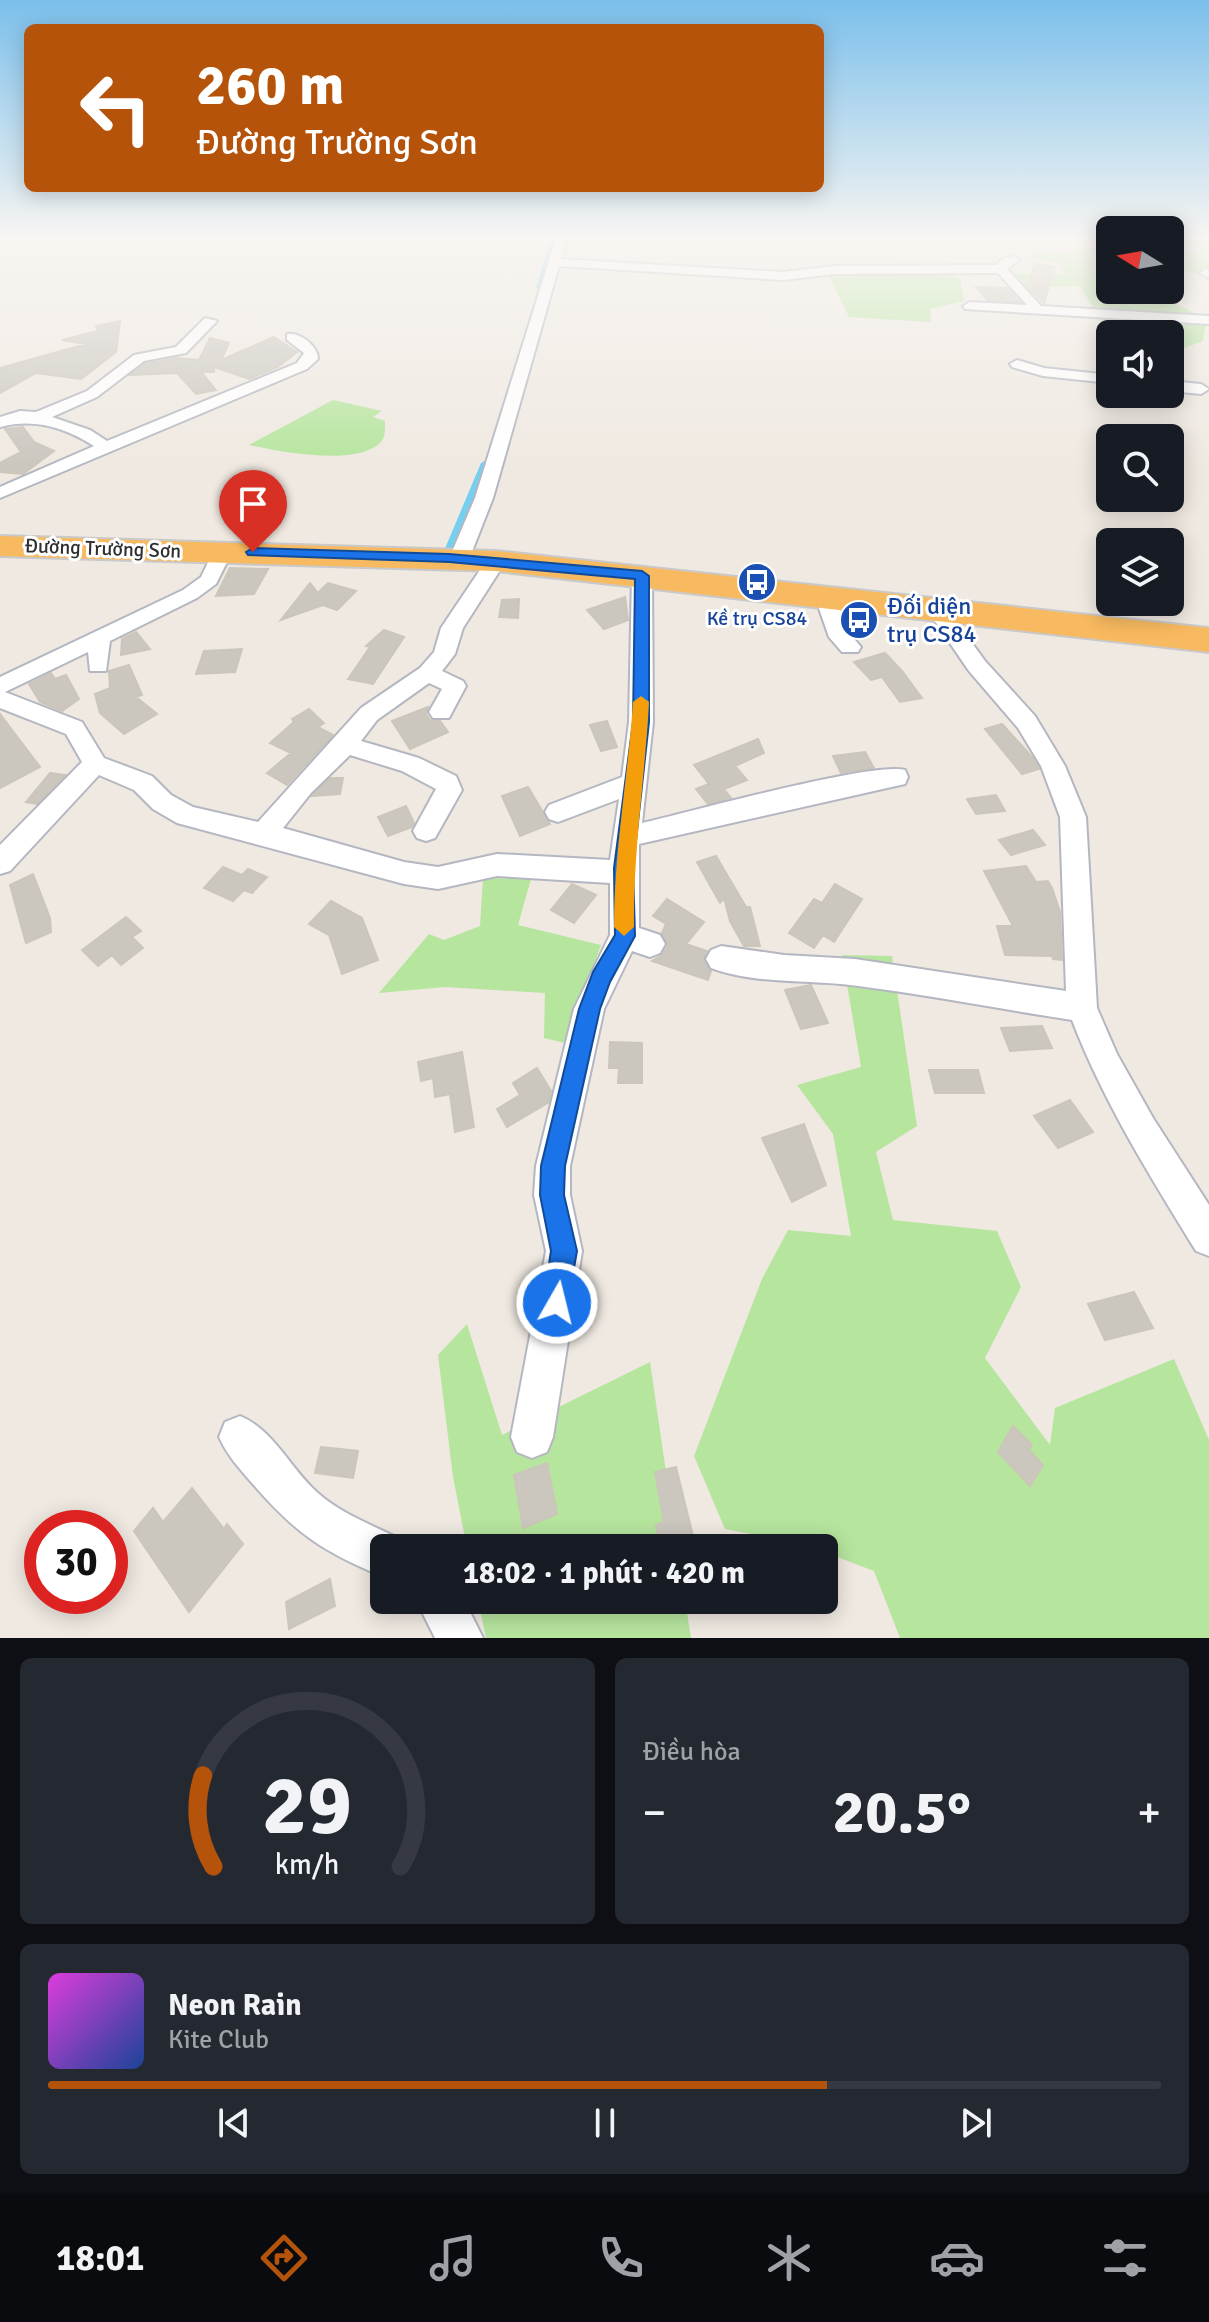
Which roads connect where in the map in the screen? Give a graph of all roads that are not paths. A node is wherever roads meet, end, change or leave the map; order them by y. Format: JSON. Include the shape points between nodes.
{"nodes":[{"id":1,"x":538,"y":314,"type":"edge"},
{"id":2,"x":1129,"y":314,"type":"edge"},
{"id":3,"x":1209,"y":320,"type":"edge"},
{"id":4,"x":210,"y":321,"type":"dead end"},
{"id":5,"x":292,"y":337,"type":"dead end"},
{"id":6,"x":1017,"y":364,"type":"dead end"},
{"id":7,"x":1096,"y":378,"type":"edge"},
{"id":8,"x":38,"y":417,"type":"junction"},
{"id":9,"x":0,"y":422,"type":"edge"},
{"id":10,"x":106,"y":447,"type":"junction"},
{"id":11,"x":0,"y":493,"type":"edge"},
{"id":12,"x":0,"y":546,"type":"edge"},
{"id":13,"x":222,"y":552,"type":"junction"},
{"id":14,"x":459,"y":559,"type":"junction"},
{"id":15,"x":496,"y":561,"type":"junction"},
{"id":16,"x":642,"y":576,"type":"junction"},
{"id":17,"x":825,"y":597,"type":"junction"},
{"id":18,"x":938,"y":611,"type":"junction"},
{"id":19,"x":99,"y":637,"type":"junction"},
{"id":20,"x":1209,"y":640,"type":"edge"},
{"id":21,"x":850,"y":647,"type":"dead end"},
{"id":22,"x":98,"y":666,"type":"dead end"},
{"id":23,"x":428,"y":673,"type":"junction"},
{"id":24,"x":0,"y":686,"type":"edge"},
{"id":25,"x":0,"y":699,"type":"edge"},
{"id":26,"x":441,"y":712,"type":"dead end"},
{"id":27,"x":345,"y":745,"type":"junction"},
{"id":28,"x":95,"y":764,"type":"junction"},
{"id":29,"x":896,"y":777,"type":"dead end"},
{"id":30,"x":636,"y":782,"type":"junction"},
{"id":31,"x":558,"y":812,"type":"dead end"},
{"id":32,"x":426,"y":831,"type":"dead end"},
{"id":33,"x":264,"y":834,"type":"junction"},
{"id":34,"x":629,"y":836,"type":"junction"},
{"id":35,"x":0,"y":863,"type":"edge"},
{"id":36,"x":623,"y":868,"type":"junction"},
{"id":37,"x":721,"y":959,"type":"dead end"},
{"id":38,"x":1082,"y":1008,"type":"junction"},
{"id":39,"x":1209,"y":1238,"type":"edge"},
{"id":40,"x":240,"y":1437,"type":"dead end"},
{"id":41,"x":532,"y":1437,"type":"dead end"},
{"id":42,"x":370,"y":1548,"type":"edge"},
{"id":43,"x":447,"y":1614,"type":"edge"},
{"id":44,"x":460,"y":1638,"type":"edge"}],
"edges":[{"from":1,"to":14,"type":"street","via":[[484,498]]},
{"from":2,"to":3,"type":"street"},
{"from":4,"to":8,"type":"street","via":[[181,350],[142,356],[92,394]]},
{"from":5,"to":10,"type":"street","via":[[311,352],[302,366]]},
{"from":6,"to":7,"type":"street"},
{"from":8,"to":9,"type":"street"},
{"from":8,"to":10,"type":"street"},
{"from":10,"to":11,"type":"street"},
{"from":12,"to":13,"type":"highway","name":"Đường Trường Sơn"},
{"from":13,"to":14,"type":"highway","name":"Đường Trường Sơn"},
{"from":13,"to":19,"type":"street","via":[[209,580],[190,594]]},
{"from":14,"to":15,"type":"highway","name":"Đường Trường Sơn"},
{"from":15,"to":16,"type":"highway","name":"Đường Trường Sơn"},
{"from":15,"to":23,"type":"street"},
{"from":16,"to":17,"type":"highway","name":"Đường Trường Sơn"},
{"from":16,"to":30,"type":"street"},
{"from":17,"to":18,"type":"highway","name":"Đường Trường Sơn"},
{"from":17,"to":21,"type":"street","via":[[840,637]]},
{"from":18,"to":20,"type":"highway","name":"Đường Trường Sơn"},
{"from":18,"to":38,"type":"street","via":[[1027,722],[1053,766],[1073,817]]},
{"from":19,"to":22,"type":"street"},
{"from":19,"to":24,"type":"street"},
{"from":23,"to":26,"type":"street","via":[[455,686]]},
{"from":23,"to":27,"type":"street","via":[[369,714]]},
{"from":25,"to":28,"type":"street","via":[[74,728]]},
{"from":27,"to":32,"type":"street","via":[[410,764],[447,783],[449,790]]},
{"from":27,"to":33,"type":"street","via":[[302,786]]},
{"from":28,"to":33,"type":"street","via":[[143,783],[186,816]]},
{"from":28,"to":35,"type":"street"},
{"from":29,"to":34,"type":"street"},
{"from":30,"to":31,"type":"street"},
{"from":30,"to":34,"type":"street"},
{"from":33,"to":36,"type":"street","via":[[438,878],[497,865],[608,872]]},
{"from":34,"to":36,"type":"street"},
{"from":36,"to":41,"type":"street","via":[[638,940],[601,979],[589,1009],[553,1166],[552,1195],[564,1251]]},
{"from":37,"to":38,"type":"street","via":[[855,972]]},
{"from":38,"to":39,"type":"street","via":[[1141,1130]]},
{"from":40,"to":42,"type":"street","via":[[301,1507]]},
{"from":43,"to":44,"type":"street"}]}
